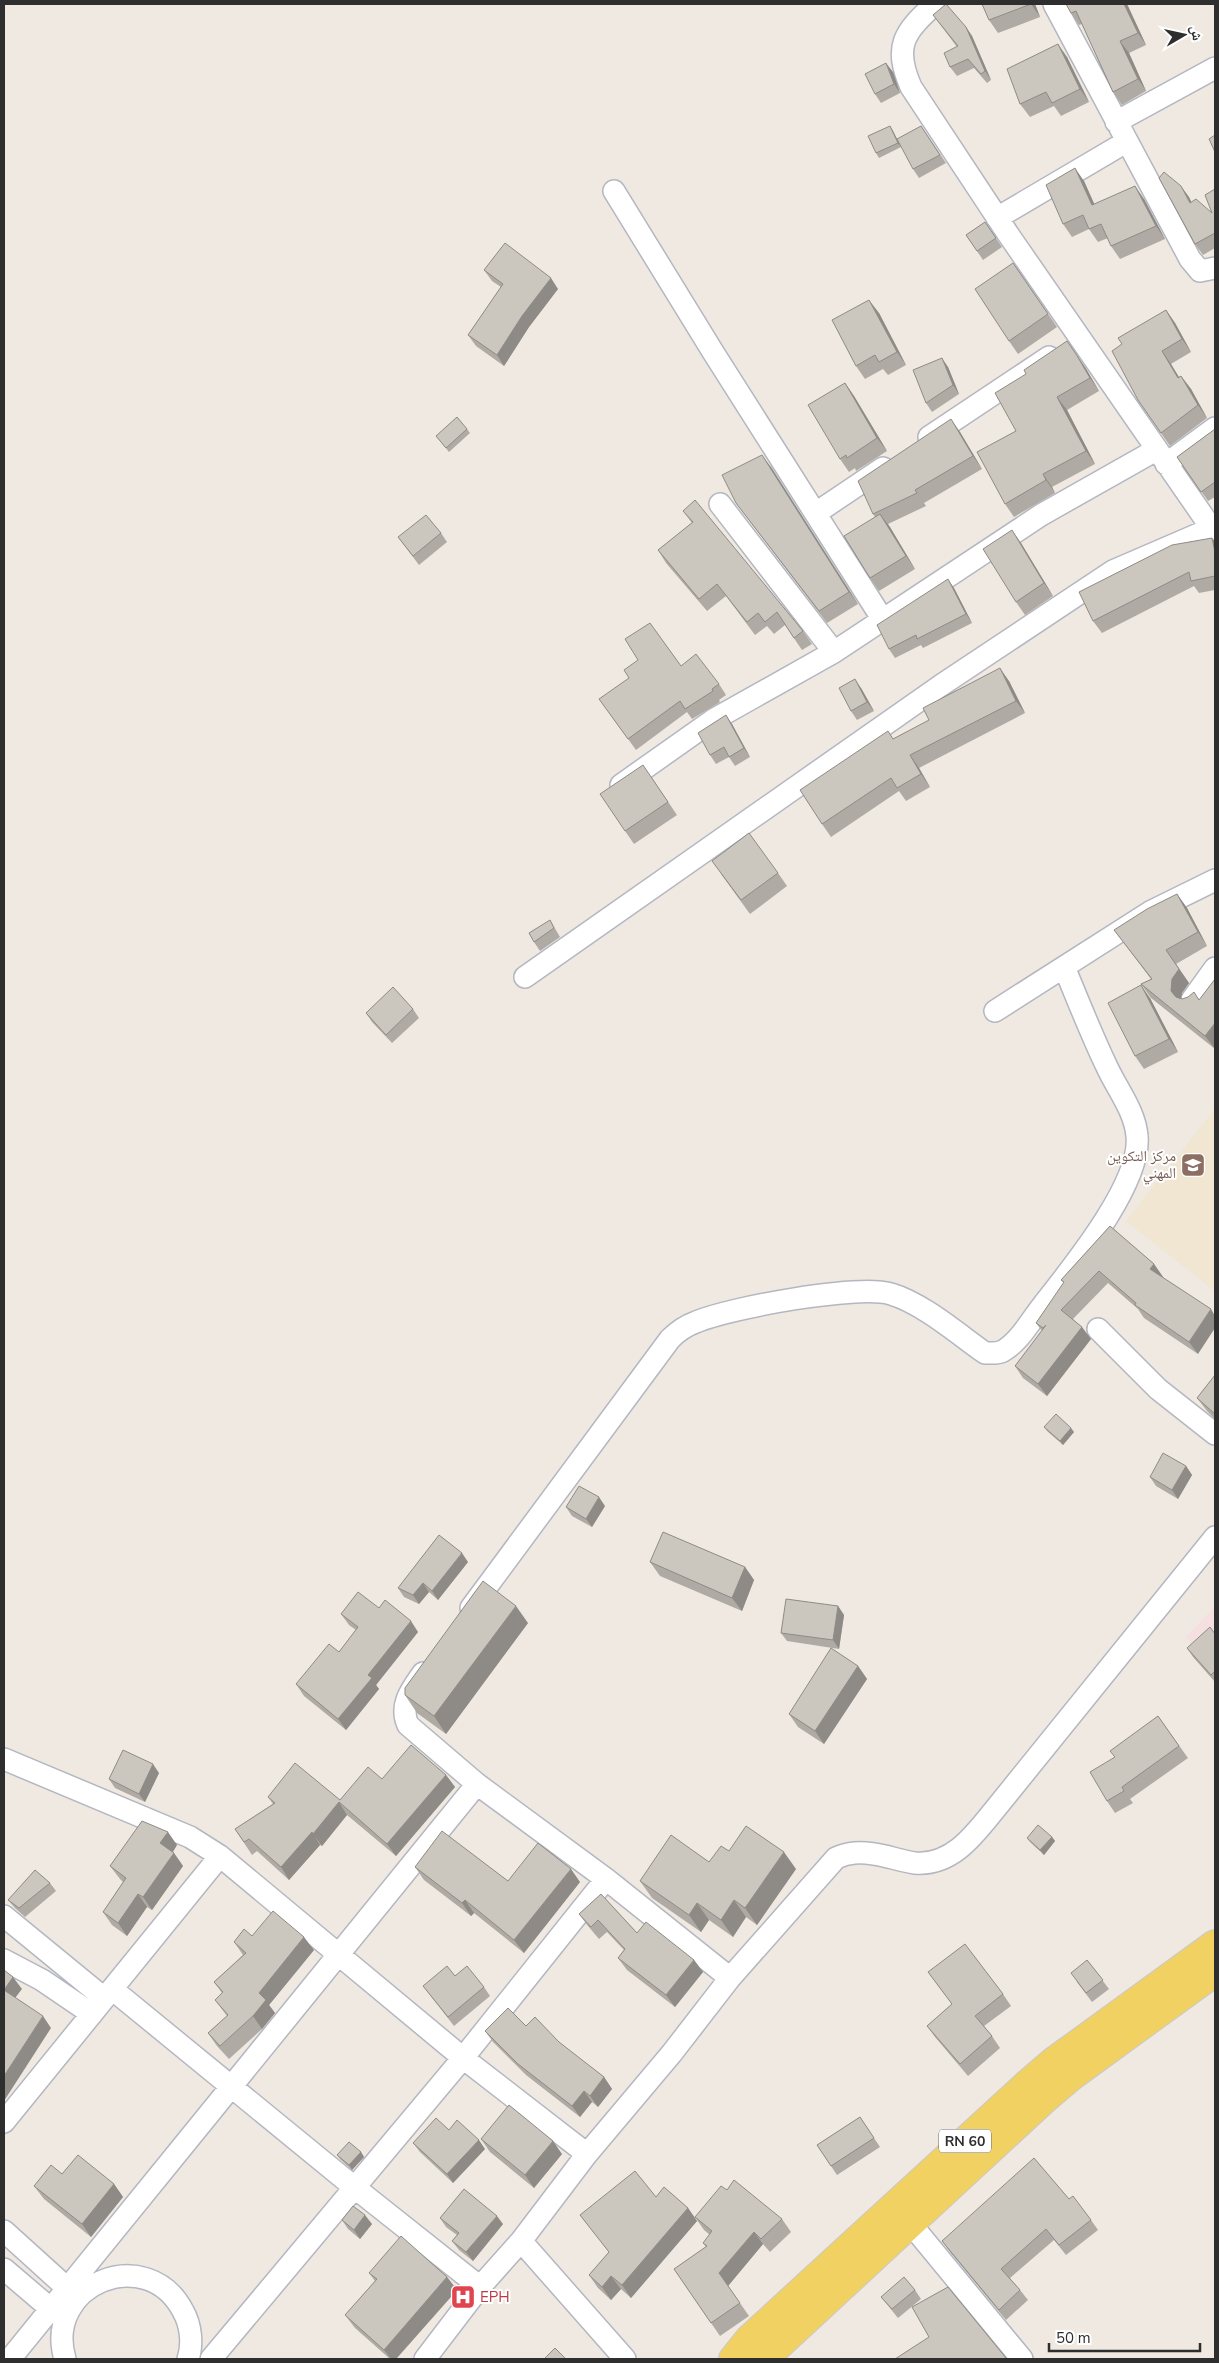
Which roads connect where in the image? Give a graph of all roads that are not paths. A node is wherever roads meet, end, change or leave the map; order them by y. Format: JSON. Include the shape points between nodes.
{"nodes":[{"id":1,"x":934,"y":4,"type":"edge"},
{"id":2,"x":1054,"y":4,"type":"edge"},
{"id":3,"x":1215,"y":68,"type":"edge"},
{"id":4,"x":1116,"y":122,"type":"junction"},
{"id":5,"x":1126,"y":142,"type":"junction"},
{"id":6,"x":614,"y":191,"type":"dead end"},
{"id":7,"x":997,"y":218,"type":"junction"},
{"id":8,"x":1215,"y":268,"type":"edge"},
{"id":9,"x":1078,"y":337,"type":"junction"},
{"id":10,"x":1215,"y":428,"type":"edge"},
{"id":11,"x":1161,"y":457,"type":"junction"},
{"id":12,"x":720,"y":504,"type":"dead end"},
{"id":13,"x":816,"y":513,"type":"junction"},
{"id":14,"x":1214,"y":528,"type":"edge"},
{"id":15,"x":883,"y":620,"type":"junction"},
{"id":16,"x":834,"y":652,"type":"junction"},
{"id":17,"x":610,"y":793,"type":"edge"},
{"id":18,"x":1215,"y":880,"type":"edge"},
{"id":19,"x":1064,"y":966,"type":"junction"},
{"id":20,"x":1215,"y":968,"type":"edge"},
{"id":21,"x":525,"y":976,"type":"dead end"},
{"id":22,"x":1192,"y":1000,"type":"edge"},
{"id":23,"x":995,"y":1010,"type":"dead end"},
{"id":24,"x":1098,"y":1328,"type":"dead end"},
{"id":25,"x":1215,"y":1434,"type":"edge"},
{"id":26,"x":1215,"y":1537,"type":"edge"},
{"id":27,"x":456,"y":1628,"type":"edge"},
{"id":28,"x":433,"y":1659,"type":"edge"},
{"id":29,"x":4,"y":1758,"type":"edge"},
{"id":30,"x":477,"y":1784,"type":"junction"},
{"id":31,"x":220,"y":1856,"type":"junction"},
{"id":32,"x":606,"y":1879,"type":"junction"},
{"id":33,"x":4,"y":1916,"type":"edge"},
{"id":34,"x":1215,"y":1944,"type":"edge"},
{"id":35,"x":338,"y":1954,"type":"junction"},
{"id":36,"x":4,"y":1960,"type":"edge"},
{"id":37,"x":1215,"y":1972,"type":"edge"},
{"id":38,"x":730,"y":1978,"type":"junction"},
{"id":39,"x":103,"y":2000,"type":"junction"},
{"id":40,"x":464,"y":2058,"type":"junction"},
{"id":41,"x":233,"y":2087,"type":"junction"},
{"id":42,"x":4,"y":2122,"type":"edge"},
{"id":43,"x":587,"y":2154,"type":"junction"},
{"id":44,"x":354,"y":2188,"type":"junction"},
{"id":45,"x":910,"y":2223,"type":"junction"},
{"id":46,"x":4,"y":2231,"type":"edge"},
{"id":47,"x":521,"y":2241,"type":"junction"},
{"id":48,"x":4,"y":2269,"type":"edge"},
{"id":49,"x":480,"y":2287,"type":"junction"},
{"id":50,"x":74,"y":2291,"type":"junction"},
{"id":51,"x":59,"y":2312,"type":"junction"},
{"id":52,"x":10,"y":2359,"type":"edge"},
{"id":53,"x":65,"y":2359,"type":"edge"},
{"id":54,"x":188,"y":2359,"type":"edge"},
{"id":55,"x":211,"y":2359,"type":"edge"},
{"id":56,"x":425,"y":2359,"type":"edge"},
{"id":57,"x":625,"y":2359,"type":"edge"},
{"id":58,"x":733,"y":2359,"type":"edge"},
{"id":59,"x":764,"y":2359,"type":"edge"},
{"id":60,"x":1022,"y":2359,"type":"edge"}],
"edges":[{"from":1,"to":7,"type":"street","via":[[907,32],[902,44],[903,69],[911,87]]},
{"from":2,"to":4,"type":"street"},
{"from":3,"to":4,"type":"street"},
{"from":4,"to":5,"type":"street"},
{"from":5,"to":7,"type":"street"},
{"from":5,"to":8,"type":"street","via":[[1197,269],[1206,272]]},
{"from":6,"to":13,"type":"street","via":[[707,344]]},
{"from":7,"to":9,"type":"street"},
{"from":9,"to":11,"type":"street"},
{"from":9,"to":13,"type":"street"},
{"from":10,"to":11,"type":"street"},
{"from":11,"to":14,"type":"street"},
{"from":11,"to":15,"type":"street","via":[[1041,515]]},
{"from":12,"to":16,"type":"street"},
{"from":13,"to":15,"type":"street"},
{"from":14,"to":21,"type":"street","via":[[1113,571],[932,692]]},
{"from":15,"to":16,"type":"street"},
{"from":16,"to":17,"type":"street","via":[[713,720]]},
{"from":18,"to":19,"type":"street","via":[[1150,912]]},
{"from":19,"to":23,"type":"street"},
{"from":19,"to":27,"type":"street","via":[[1136,1126],[1137,1150],[1124,1185],[1108,1214],[1069,1272],[1014,1343],[996,1354],[985,1353],[918,1307],[892,1294],[855,1290],[734,1310],[681,1329],[597,1436]]},
{"from":20,"to":22,"type":"street"},
{"from":24,"to":25,"type":"street","via":[[1158,1388]]},
{"from":26,"to":38,"type":"street","via":[[974,1835],[943,1860],[932,1863],[914,1863],[856,1852],[836,1858]]},
{"from":28,"to":30,"type":"street","via":[[404,1703],[405,1719],[414,1733]]},
{"from":29,"to":31,"type":"street","via":[[190,1836]]},
{"from":30,"to":32,"type":"street"},
{"from":30,"to":35,"type":"street"},
{"from":31,"to":35,"type":"street"},
{"from":31,"to":39,"type":"street"},
{"from":32,"to":38,"type":"street"},
{"from":32,"to":40,"type":"street"},
{"from":33,"to":39,"type":"street"},
{"from":34,"to":58,"type":"main road","number":"RN 60","via":[[1026,2085],[749,2338]]},
{"from":35,"to":40,"type":"street"},
{"from":35,"to":41,"type":"street"},
{"from":36,"to":39,"type":"street","via":[[42,1980]]},
{"from":37,"to":45,"type":"main road","number":"RN 60","via":[[1072,2076]]},
{"from":38,"to":43,"type":"street"},
{"from":39,"to":41,"type":"street"},
{"from":39,"to":42,"type":"street"},
{"from":40,"to":43,"type":"street"},
{"from":40,"to":44,"type":"street"},
{"from":41,"to":44,"type":"street"},
{"from":41,"to":50,"type":"street","via":[[104,2247]]},
{"from":43,"to":47,"type":"street"},
{"from":44,"to":49,"type":"street"},
{"from":44,"to":55,"type":"street"},
{"from":45,"to":59,"type":"main road","number":"RN 60"},
{"from":45,"to":60,"type":"street"},
{"from":46,"to":50,"type":"street"},
{"from":47,"to":49,"type":"street"},
{"from":47,"to":57,"type":"street"},
{"from":48,"to":51,"type":"street"},
{"from":49,"to":56,"type":"street"},
{"from":50,"to":51,"type":"street"},
{"from":50,"to":54,"type":"street","via":[[112,2277],[131,2276],[149,2280],[166,2289],[179,2302],[188,2319],[191,2338]]},
{"from":51,"to":52,"type":"street"},
{"from":51,"to":53,"type":"street"}]}
